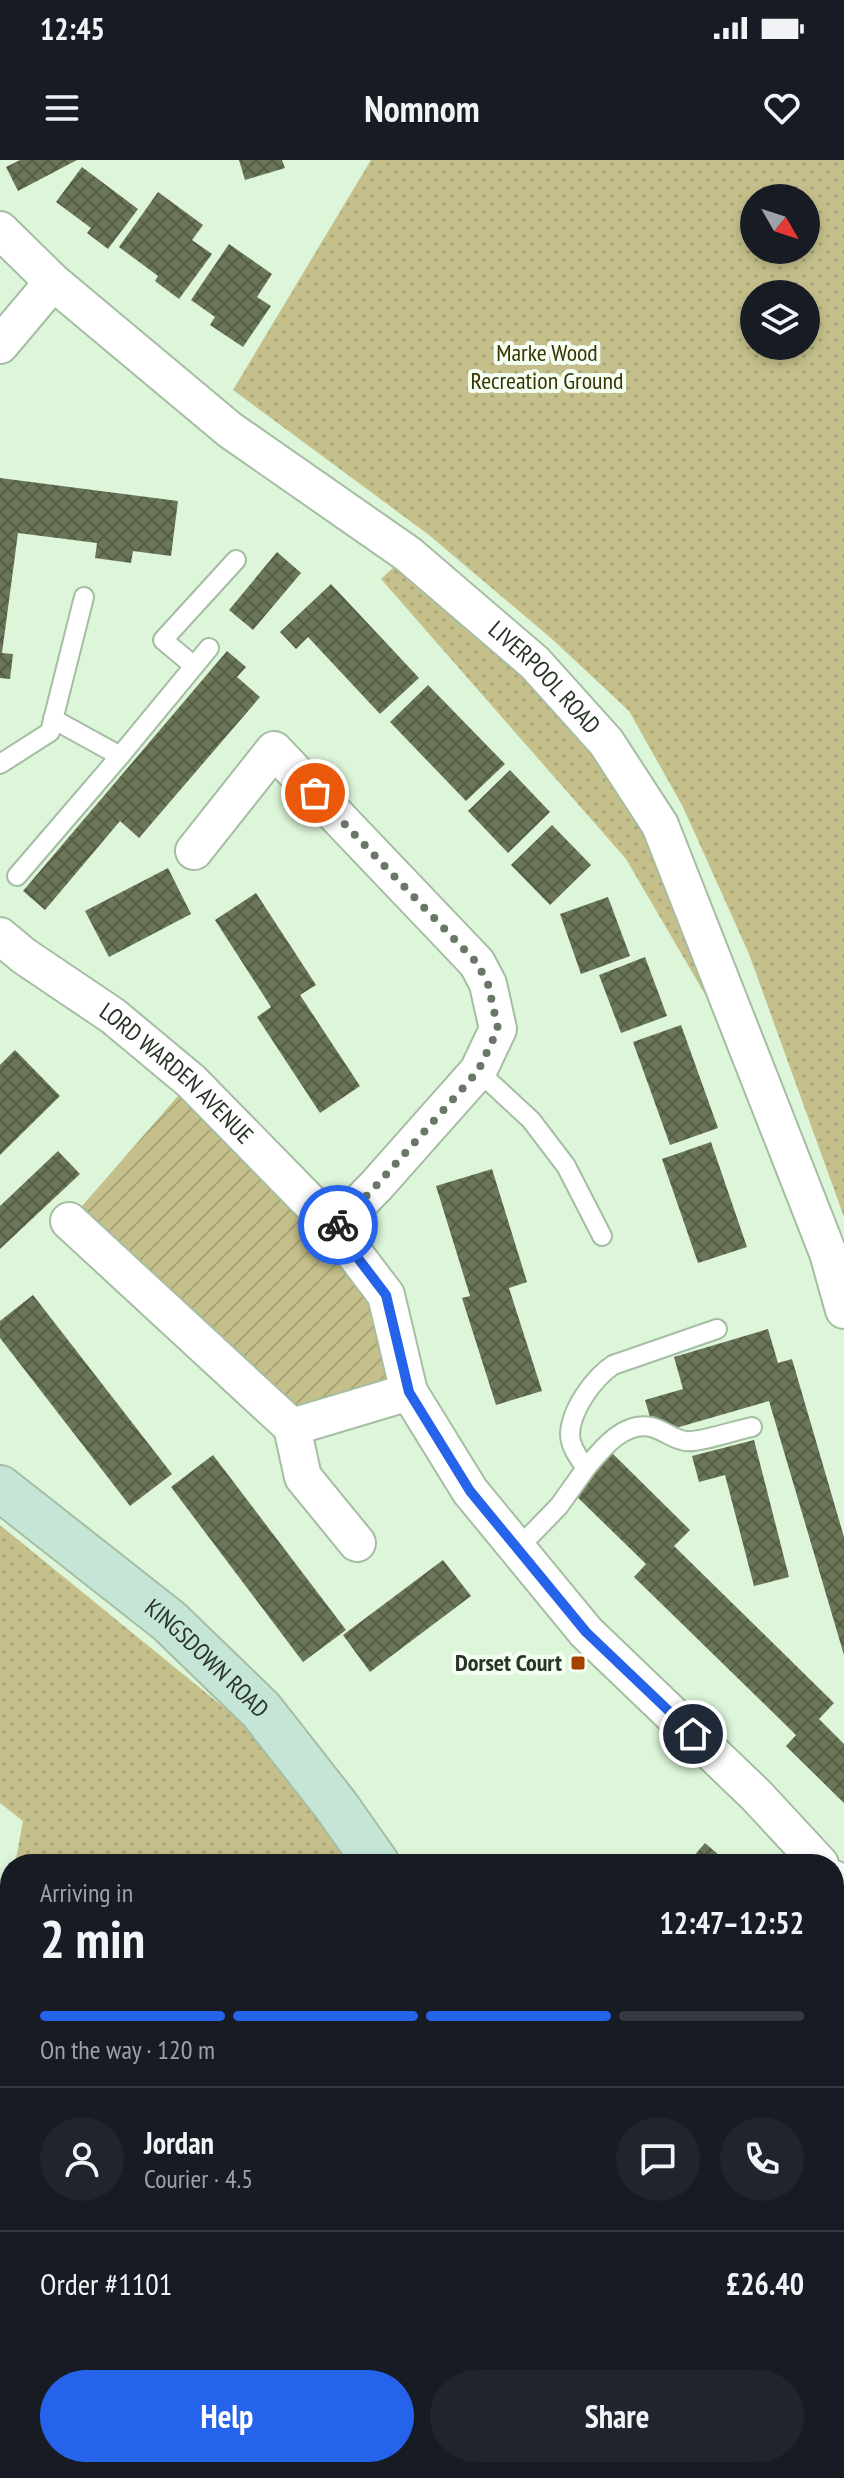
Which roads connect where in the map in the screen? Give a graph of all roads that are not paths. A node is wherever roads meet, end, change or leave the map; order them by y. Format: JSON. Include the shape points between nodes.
{"nodes":[{"id":1,"x":0,"y":230,"type":"edge"},
{"id":2,"x":53,"y":282,"type":"junction"},
{"id":3,"x":0,"y":345,"type":"edge"},
{"id":4,"x":236,"y":560,"type":"dead end"},
{"id":5,"x":84,"y":597,"type":"dead end"},
{"id":6,"x":209,"y":648,"type":"dead end"},
{"id":7,"x":194,"y":666,"type":"junction"},
{"id":8,"x":53,"y":719,"type":"junction"},
{"id":9,"x":120,"y":756,"type":"junction"},
{"id":10,"x":0,"y":764,"type":"edge"},
{"id":11,"x":194,"y":851,"type":"dead end"},
{"id":12,"x":17,"y":876,"type":"dead end"},
{"id":13,"x":0,"y":936,"type":"edge"},
{"id":14,"x":478,"y":1071,"type":"junction"},
{"id":15,"x":69,"y":1221,"type":"dead end"},
{"id":16,"x":335,"y":1228,"type":"junction"},
{"id":17,"x":602,"y":1236,"type":"dead end"},
{"id":18,"x":844,"y":1310,"type":"edge"},
{"id":19,"x":717,"y":1329,"type":"dead end"},
{"id":20,"x":409,"y":1392,"type":"junction"},
{"id":21,"x":292,"y":1427,"type":"junction"},
{"id":22,"x":752,"y":1427,"type":"dead end"},
{"id":23,"x":586,"y":1468,"type":"junction"},
{"id":24,"x":0,"y":1488,"type":"edge"},
{"id":25,"x":357,"y":1543,"type":"dead end"},
{"id":26,"x":519,"y":1551,"type":"junction"},
{"id":27,"x":370,"y":1854,"type":"edge"},
{"id":28,"x":811,"y":1854,"type":"edge"}],
"edges":[{"from":1,"to":2,"type":"street","name":"LIVERPOOL ROAD"},
{"from":2,"to":3,"type":"street"},
{"from":2,"to":18,"type":"street","name":"LIVERPOOL ROAD","via":[[230,430],[408,554],[535,663],[606,742],[660,825],[828,1253]]},
{"from":4,"to":7,"type":"lane","via":[[163,640]]},
{"from":5,"to":8,"type":"lane"},
{"from":6,"to":7,"type":"lane"},
{"from":7,"to":9,"type":"lane"},
{"from":8,"to":9,"type":"lane"},
{"from":8,"to":10,"type":"lane","via":[[50,732]]},
{"from":9,"to":12,"type":"lane"},
{"from":11,"to":14,"type":"street","via":[[274,750],[477,963],[488,984],[498,1029]]},
{"from":13,"to":16,"type":"street","name":"LORD WARDEN AVENUE","via":[[113,1016],[191,1081]]},
{"from":14,"to":16,"type":"street"},
{"from":14,"to":17,"type":"lane","via":[[531,1120],[566,1166]]},
{"from":15,"to":21,"type":"street"},
{"from":16,"to":20,"type":"street","name":"LORD WARDEN AVENUE","via":[[386,1295]]},
{"from":19,"to":23,"type":"lane","via":[[600,1374],[581,1402],[570,1434],[573,1450]]},
{"from":20,"to":21,"type":"street"},
{"from":20,"to":26,"type":"street","name":"LORD WARDEN AVENUE","via":[[470,1491]]},
{"from":21,"to":25,"type":"street","via":[[303,1477]]},
{"from":22,"to":23,"type":"lane","via":[[688,1442],[651,1427],[636,1428],[604,1446]]},
{"from":23,"to":26,"type":"lane"},
{"from":24,"to":27,"type":"street","name":"KINGSDOWN ROAD","via":[[169,1621],[261,1710]]},
{"from":26,"to":28,"type":"street","name":"LORD WARDEN AVENUE","via":[[586,1632]]}]}
